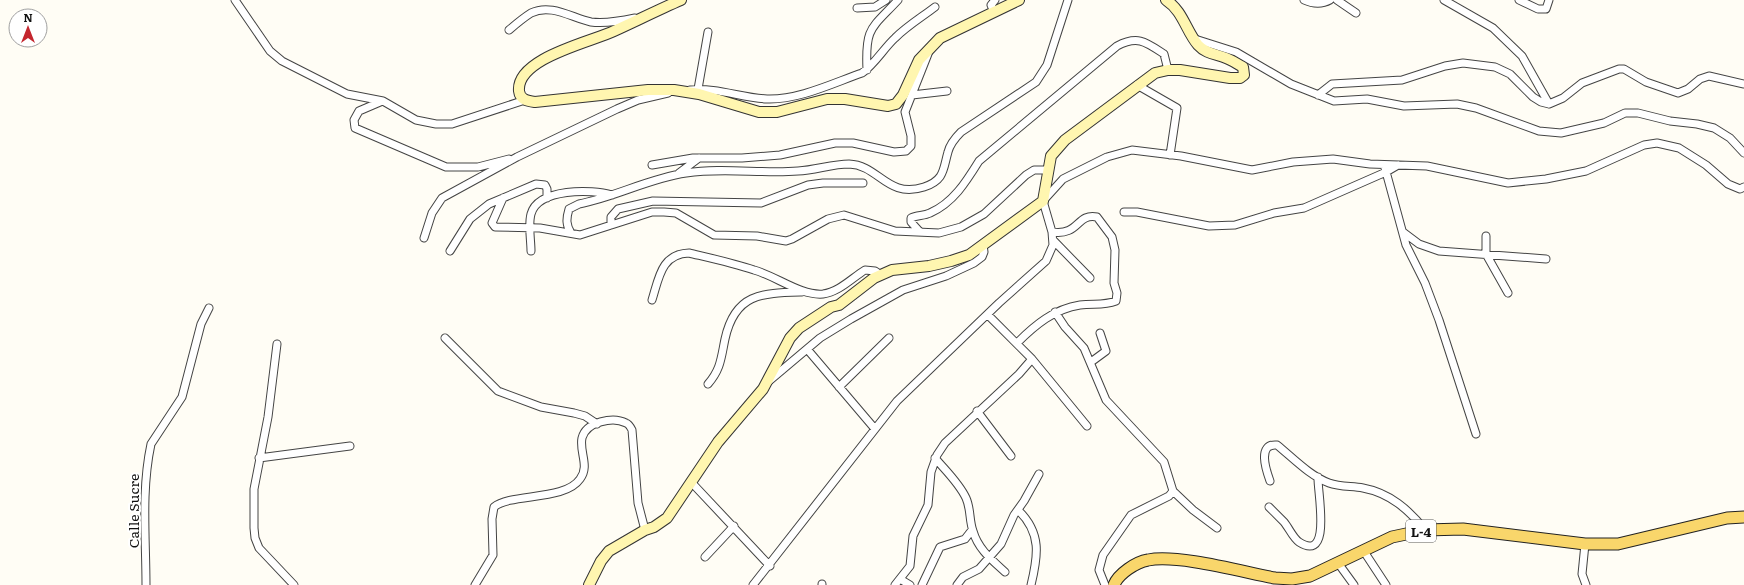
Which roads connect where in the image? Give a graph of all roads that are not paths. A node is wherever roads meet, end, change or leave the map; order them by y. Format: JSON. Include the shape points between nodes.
{"nodes":[{"id":1,"x":235,"y":0,"type":"edge"},
{"id":2,"x":681,"y":0,"type":"edge"},
{"id":3,"x":886,"y":0,"type":"edge"},
{"id":4,"x":898,"y":0,"type":"edge"},
{"id":5,"x":995,"y":0,"type":"edge"},
{"id":6,"x":1019,"y":0,"type":"edge"},
{"id":7,"x":1068,"y":0,"type":"edge"},
{"id":8,"x":1166,"y":0,"type":"edge"},
{"id":9,"x":1304,"y":0,"type":"edge"},
{"id":10,"x":1330,"y":0,"type":"edge"},
{"id":11,"x":1337,"y":0,"type":"edge"},
{"id":12,"x":1444,"y":0,"type":"edge"},
{"id":13,"x":1519,"y":0,"type":"edge"},
{"id":14,"x":1549,"y":0,"type":"edge"},
{"id":15,"x":935,"y":7,"type":"dead end"},
{"id":16,"x":857,"y":8,"type":"dead end"},
{"id":17,"x":994,"y":12,"type":"junction"},
{"id":18,"x":1356,"y":13,"type":"dead end"},
{"id":19,"x":641,"y":17,"type":"junction"},
{"id":20,"x":509,"y":30,"type":"dead end"},
{"id":21,"x":708,"y":32,"type":"dead end"},
{"id":22,"x":1195,"y":40,"type":"junction"},
{"id":23,"x":930,"y":48,"type":"junction"},
{"id":24,"x":867,"y":70,"type":"junction"},
{"id":25,"x":1168,"y":70,"type":"junction"},
{"id":26,"x":1744,"y":84,"type":"edge"},
{"id":27,"x":1137,"y":85,"type":"junction"},
{"id":28,"x":698,"y":89,"type":"junction"},
{"id":29,"x":678,"y":91,"type":"junction"},
{"id":30,"x":947,"y":91,"type":"dead end"},
{"id":31,"x":912,"y":95,"type":"junction"},
{"id":32,"x":1318,"y":95,"type":"junction"},
{"id":33,"x":525,"y":100,"type":"junction"},
{"id":34,"x":383,"y":101,"type":"junction"},
{"id":35,"x":1549,"y":104,"type":"junction"},
{"id":36,"x":1744,"y":153,"type":"edge"},
{"id":37,"x":1170,"y":154,"type":"junction"},
{"id":38,"x":517,"y":157,"type":"junction"},
{"id":39,"x":699,"y":158,"type":"junction"},
{"id":40,"x":1384,"y":164,"type":"junction"},
{"id":41,"x":652,"y":165,"type":"dead end"},
{"id":42,"x":1398,"y":165,"type":"junction"},
{"id":43,"x":1048,"y":170,"type":"junction"},
{"id":44,"x":1386,"y":172,"type":"junction"},
{"id":45,"x":676,"y":176,"type":"junction"},
{"id":46,"x":863,"y":183,"type":"dead end"},
{"id":47,"x":1744,"y":187,"type":"edge"},
{"id":48,"x":612,"y":195,"type":"junction"},
{"id":49,"x":503,"y":198,"type":"junction"},
{"id":50,"x":547,"y":198,"type":"junction"},
{"id":51,"x":1043,"y":200,"type":"junction"},
{"id":52,"x":1124,"y":212,"type":"dead end"},
{"id":53,"x":611,"y":225,"type":"junction"},
{"id":54,"x":531,"y":228,"type":"junction"},
{"id":55,"x":920,"y":232,"type":"junction"},
{"id":56,"x":1403,"y":232,"type":"junction"},
{"id":57,"x":572,"y":233,"type":"junction"},
{"id":58,"x":1052,"y":236,"type":"junction"},
{"id":59,"x":1486,"y":236,"type":"dead end"},
{"id":60,"x":424,"y":238,"type":"dead end"},
{"id":61,"x":983,"y":245,"type":"junction"},
{"id":62,"x":450,"y":251,"type":"dead end"},
{"id":63,"x":531,"y":252,"type":"dead end"},
{"id":64,"x":1486,"y":254,"type":"junction"},
{"id":65,"x":1546,"y":259,"type":"dead end"},
{"id":66,"x":881,"y":275,"type":"junction"},
{"id":67,"x":1090,"y":278,"type":"dead end"},
{"id":68,"x":802,"y":292,"type":"junction"},
{"id":69,"x":1508,"y":293,"type":"dead end"},
{"id":70,"x":652,"y":300,"type":"dead end"},
{"id":71,"x":209,"y":308,"type":"dead end"},
{"id":72,"x":1055,"y":312,"type":"junction"},
{"id":73,"x":988,"y":315,"type":"junction"},
{"id":74,"x":1100,"y":333,"type":"dead end"},
{"id":75,"x":445,"y":338,"type":"dead end"},
{"id":76,"x":889,"y":338,"type":"dead end"},
{"id":77,"x":1017,"y":343,"type":"junction"},
{"id":78,"x":278,"y":344,"type":"dead end"},
{"id":79,"x":807,"y":349,"type":"junction"},
{"id":80,"x":1032,"y":359,"type":"junction"},
{"id":81,"x":1091,"y":362,"type":"junction"},
{"id":82,"x":766,"y":383,"type":"junction"},
{"id":83,"x":708,"y":384,"type":"dead end"},
{"id":84,"x":839,"y":387,"type":"junction"},
{"id":85,"x":977,"y":411,"type":"junction"},
{"id":86,"x":597,"y":424,"type":"junction"},
{"id":87,"x":1087,"y":426,"type":"dead end"},
{"id":88,"x":875,"y":429,"type":"junction"},
{"id":89,"x":1476,"y":434,"type":"dead end"},
{"id":90,"x":350,"y":446,"type":"dead end"},
{"id":91,"x":1011,"y":456,"type":"dead end"},
{"id":92,"x":259,"y":458,"type":"junction"},
{"id":93,"x":936,"y":458,"type":"junction"},
{"id":94,"x":1039,"y":474,"type":"dead end"},
{"id":95,"x":1318,"y":477,"type":"junction"},
{"id":96,"x":1270,"y":481,"type":"dead end"},
{"id":97,"x":692,"y":483,"type":"junction"},
{"id":98,"x":1173,"y":491,"type":"junction"},
{"id":99,"x":1269,"y":506,"type":"dead end"},
{"id":100,"x":1018,"y":510,"type":"junction"},
{"id":101,"x":1744,"y":517,"type":"edge"},
{"id":102,"x":734,"y":526,"type":"junction"},
{"id":103,"x":1217,"y":528,"type":"dead end"},
{"id":104,"x":645,"y":530,"type":"junction"},
{"id":105,"x":972,"y":530,"type":"junction"},
{"id":106,"x":1425,"y":530,"type":"junction"},
{"id":107,"x":1584,"y":544,"type":"junction"},
{"id":108,"x":1363,"y":550,"type":"junction"},
{"id":109,"x":705,"y":557,"type":"dead end"},
{"id":110,"x":988,"y":558,"type":"junction"},
{"id":111,"x":1338,"y":563,"type":"junction"},
{"id":112,"x":770,"y":566,"type":"junction"},
{"id":113,"x":1005,"y":572,"type":"dead end"},
{"id":114,"x":897,"y":582,"type":"edge"},
{"id":115,"x":146,"y":585,"type":"edge"},
{"id":116,"x":294,"y":585,"type":"edge"},
{"id":117,"x":475,"y":585,"type":"edge"},
{"id":118,"x":589,"y":585,"type":"edge"},
{"id":119,"x":753,"y":585,"type":"edge"},
{"id":120,"x":910,"y":585,"type":"edge"},
{"id":121,"x":922,"y":585,"type":"edge"},
{"id":122,"x":957,"y":585,"type":"edge"},
{"id":123,"x":1031,"y":585,"type":"edge"},
{"id":124,"x":1105,"y":585,"type":"edge"},
{"id":125,"x":1114,"y":585,"type":"edge"},
{"id":126,"x":1354,"y":585,"type":"edge"},
{"id":127,"x":1386,"y":585,"type":"edge"},
{"id":128,"x":1586,"y":585,"type":"edge"}],
"edges":[{"from":1,"to":34,"type":"street","via":[[270,51],[282,61],[347,94]]},
{"from":2,"to":19,"type":"street"},
{"from":3,"to":16,"type":"street","via":[[875,7]]},
{"from":4,"to":24,"type":"street","via":[[876,21],[869,33],[866,50]]},
{"from":5,"to":17,"type":"street","via":[[991,5]]},
{"from":6,"to":17,"type":"street"},
{"from":7,"to":45,"type":"street","via":[[1047,65],[1036,82],[961,132],[953,140],[946,166],[940,177],[926,186],[910,191],[894,187],[854,164],[838,164],[799,171],[714,171]]},
{"from":8,"to":22,"type":"street","via":[[1177,10]]},
{"from":9,"to":10,"type":"street","via":[[1313,4]]},
{"from":11,"to":18,"type":"street"},
{"from":12,"to":35,"type":"street","via":[[1493,28],[1522,56]]},
{"from":13,"to":14,"type":"street","via":[[1538,9],[1546,9]]},
{"from":15,"to":24,"type":"street","via":[[896,36]]},
{"from":17,"to":23,"type":"street","via":[[940,38]]},
{"from":19,"to":20,"type":"street","via":[[592,22],[557,10],[546,10],[532,13]]},
{"from":19,"to":33,"type":"street","via":[[613,31],[567,47],[531,68],[522,76],[518,86],[519,94]]},
{"from":21,"to":28,"type":"street"},
{"from":22,"to":25,"type":"street","via":[[1209,53],[1225,57],[1243,67],[1244,75],[1235,78]]},
{"from":22,"to":32,"type":"street","via":[[1236,52],[1290,84]]},
{"from":23,"to":29,"type":"street","via":[[919,60],[903,95],[896,104],[888,106],[845,99],[827,99],[777,112],[759,112],[699,94]]},
{"from":23,"to":31,"type":"street"},
{"from":24,"to":28,"type":"street","via":[[777,99],[743,97]]},
{"from":25,"to":27,"type":"street","via":[[1155,73]]},
{"from":25,"to":55,"type":"street","via":[[1164,54],[1146,42],[1136,40],[1117,46],[979,161],[965,183],[945,205],[928,214],[911,218],[911,222]]},
{"from":26,"to":35,"type":"street","via":[[1710,76],[1678,92],[1646,82],[1624,69],[1618,69],[1582,83],[1563,98]]},
{"from":27,"to":37,"type":"street","via":[[1177,108]]},
{"from":27,"to":43,"type":"street","via":[[1065,140],[1051,156]]},
{"from":28,"to":29,"type":"street"},
{"from":29,"to":33,"type":"street","via":[[648,90],[535,102]]},
{"from":29,"to":38,"type":"street","via":[[638,100]]},
{"from":30,"to":31,"type":"street"},
{"from":31,"to":39,"type":"street","via":[[905,112],[911,136],[911,146],[906,151],[894,152],[853,143],[835,143],[780,155]]},
{"from":32,"to":35,"type":"street","via":[[1332,84],[1402,80],[1463,63],[1495,67],[1510,74],[1533,97]]},
{"from":32,"to":36,"type":"street","via":[[1334,101],[1367,100],[1404,106],[1457,104],[1476,108],[1539,132],[1561,133],[1604,123],[1626,113],[1638,113],[1714,128],[1730,138]]},
{"from":33,"to":34,"type":"street","via":[[452,124],[416,120]]},
{"from":34,"to":38,"type":"street","via":[[359,111],[354,120],[355,128],[446,167],[478,167]]},
{"from":37,"to":40,"type":"street","via":[[1252,170],[1293,162],[1333,159]]},
{"from":37,"to":51,"type":"street","via":[[1132,150],[1106,157],[1063,179]]},
{"from":38,"to":60,"type":"street","via":[[442,198],[432,213]]},
{"from":39,"to":41,"type":"street"},
{"from":39,"to":45,"type":"street"},
{"from":40,"to":42,"type":"street"},
{"from":40,"to":44,"type":"street"},
{"from":42,"to":44,"type":"street"},
{"from":42,"to":47,"type":"street","via":[[1427,166],[1508,183],[1526,182],[1586,171],[1644,145],[1657,143],[1679,148],[1706,165],[1728,184],[1740,189]]},
{"from":43,"to":51,"type":"street"},
{"from":43,"to":55,"type":"street","via":[[1034,170],[984,214],[961,227],[939,233]]},
{"from":44,"to":52,"type":"street","via":[[1304,208],[1274,213],[1235,225],[1209,226],[1137,212]]},
{"from":44,"to":56,"type":"street"},
{"from":45,"to":48,"type":"street"},
{"from":46,"to":53,"type":"street","via":[[808,185],[761,203],[653,201],[618,209],[611,217]]},
{"from":48,"to":50,"type":"street","via":[[588,190]]},
{"from":48,"to":57,"type":"street","via":[[579,204],[569,210],[567,226]]},
{"from":49,"to":50,"type":"street","via":[[536,184],[545,185]]},
{"from":49,"to":54,"type":"street","via":[[492,223],[496,227]]},
{"from":49,"to":62,"type":"street","via":[[489,204],[470,219]]},
{"from":50,"to":54,"type":"street","via":[[536,205],[531,214]]},
{"from":51,"to":58,"type":"street"},
{"from":51,"to":61,"type":"street"},
{"from":53,"to":55,"type":"street","via":[[652,212],[676,213],[714,235],[757,236],[786,241],[828,219],[844,215],[895,231]]},
{"from":53,"to":57,"type":"street","via":[[580,235]]},
{"from":54,"to":57,"type":"street"},
{"from":54,"to":63,"type":"street"},
{"from":56,"to":64,"type":"street","via":[[1429,249]]},
{"from":56,"to":89,"type":"street","via":[[1406,245],[1425,283],[1439,320]]},
{"from":58,"to":67,"type":"street"},
{"from":58,"to":72,"type":"street","via":[[1070,232],[1085,218],[1097,217],[1112,237],[1115,250],[1114,283],[1117,293],[1116,301],[1105,305],[1080,305]]},
{"from":58,"to":73,"type":"street","via":[[1054,245],[1046,261]]},
{"from":59,"to":64,"type":"street"},
{"from":61,"to":66,"type":"street","via":[[969,255],[951,261],[892,270]]},
{"from":61,"to":79,"type":"street","via":[[982,257],[974,263],[946,276],[903,290],[820,338]]},
{"from":64,"to":65,"type":"street"},
{"from":64,"to":69,"type":"street"},
{"from":66,"to":68,"type":"street","via":[[875,271],[865,270],[836,290],[824,294]]},
{"from":66,"to":82,"type":"street","via":[[839,305],[831,307],[799,328],[790,338]]},
{"from":68,"to":70,"type":"street","via":[[773,276],[753,269],[684,253],[673,257],[662,266]]},
{"from":68,"to":83,"type":"street","via":[[772,293],[753,297],[741,304],[731,323],[717,374]]},
{"from":71,"to":115,"type":"street","name":"Calle Sucre","via":[[201,324],[182,397],[151,444],[144,491]]},
{"from":72,"to":77,"type":"street"},
{"from":72,"to":81,"type":"street","via":[[1084,348]]},
{"from":73,"to":77,"type":"street"},
{"from":73,"to":88,"type":"street","via":[[898,401]]},
{"from":74,"to":81,"type":"street","via":[[1106,351]]},
{"from":75,"to":86,"type":"street","via":[[498,391],[541,407],[585,416]]},
{"from":76,"to":84,"type":"street"},
{"from":77,"to":80,"type":"street"},
{"from":78,"to":92,"type":"street","via":[[268,417]]},
{"from":79,"to":82,"type":"street"},
{"from":79,"to":84,"type":"street"},
{"from":80,"to":85,"type":"street"},
{"from":80,"to":87,"type":"street"},
{"from":81,"to":98,"type":"street","via":[[1106,400],[1164,462]]},
{"from":82,"to":97,"type":"street","via":[[718,442]]},
{"from":84,"to":88,"type":"street"},
{"from":85,"to":91,"type":"street"},
{"from":85,"to":93,"type":"street","via":[[945,442]]},
{"from":86,"to":104,"type":"street","via":[[617,421],[627,423],[632,430],[638,503]]},
{"from":86,"to":117,"type":"street","via":[[588,428],[582,436],[584,467],[577,483],[555,493],[504,502],[494,507],[493,555]]},
{"from":88,"to":112,"type":"street"},
{"from":90,"to":92,"type":"street"},
{"from":92,"to":116,"type":"street","via":[[254,489],[255,538],[259,548]]},
{"from":93,"to":105,"type":"street","via":[[965,497],[969,506]]},
{"from":93,"to":114,"type":"street","via":[[931,472],[928,505],[913,536],[910,566]]},
{"from":94,"to":100,"type":"street"},
{"from":95,"to":96,"type":"street","via":[[1277,445],[1272,444],[1267,448],[1265,455],[1265,466]]},
{"from":95,"to":99,"type":"street","via":[[1322,529],[1320,539],[1315,544],[1308,545],[1298,541],[1285,522]]},
{"from":95,"to":106,"type":"street","via":[[1330,483],[1364,488],[1395,501],[1408,510]]},
{"from":97,"to":102,"type":"street"},
{"from":97,"to":104,"type":"street","via":[[666,518]]},
{"from":98,"to":103,"type":"street"},
{"from":98,"to":124,"type":"street","via":[[1162,500],[1131,515],[1103,555],[1099,570]]},
{"from":100,"to":110,"type":"street","via":[[1001,544]]},
{"from":100,"to":123,"type":"street","via":[[1026,518],[1036,539],[1036,562]]},
{"from":101,"to":107,"type":"main road","number":"L-4","via":[[1727,518],[1618,544]]},
{"from":102,"to":109,"type":"street"},
{"from":102,"to":112,"type":"street"},
{"from":104,"to":118,"type":"street","via":[[609,551]]},
{"from":105,"to":110,"type":"street"},
{"from":105,"to":121,"type":"street","via":[[965,539],[940,547]]},
{"from":106,"to":107,"type":"main road","number":"L-4","via":[[1463,529]]},
{"from":106,"to":108,"type":"main road","number":"L-4","via":[[1392,537]]},
{"from":107,"to":128,"type":"street","via":[[1582,574]]},
{"from":108,"to":111,"type":"main road","number":"L-4"},
{"from":108,"to":127,"type":"street"},
{"from":110,"to":113,"type":"street"},
{"from":110,"to":122,"type":"street","via":[[979,568],[963,577]]},
{"from":111,"to":125,"type":"main road","number":"L-4","via":[[1310,576],[1276,578],[1175,560],[1147,560],[1124,573]]},
{"from":111,"to":126,"type":"street"},
{"from":112,"to":119,"type":"street"},
{"from":114,"to":120,"type":"street"}]}
